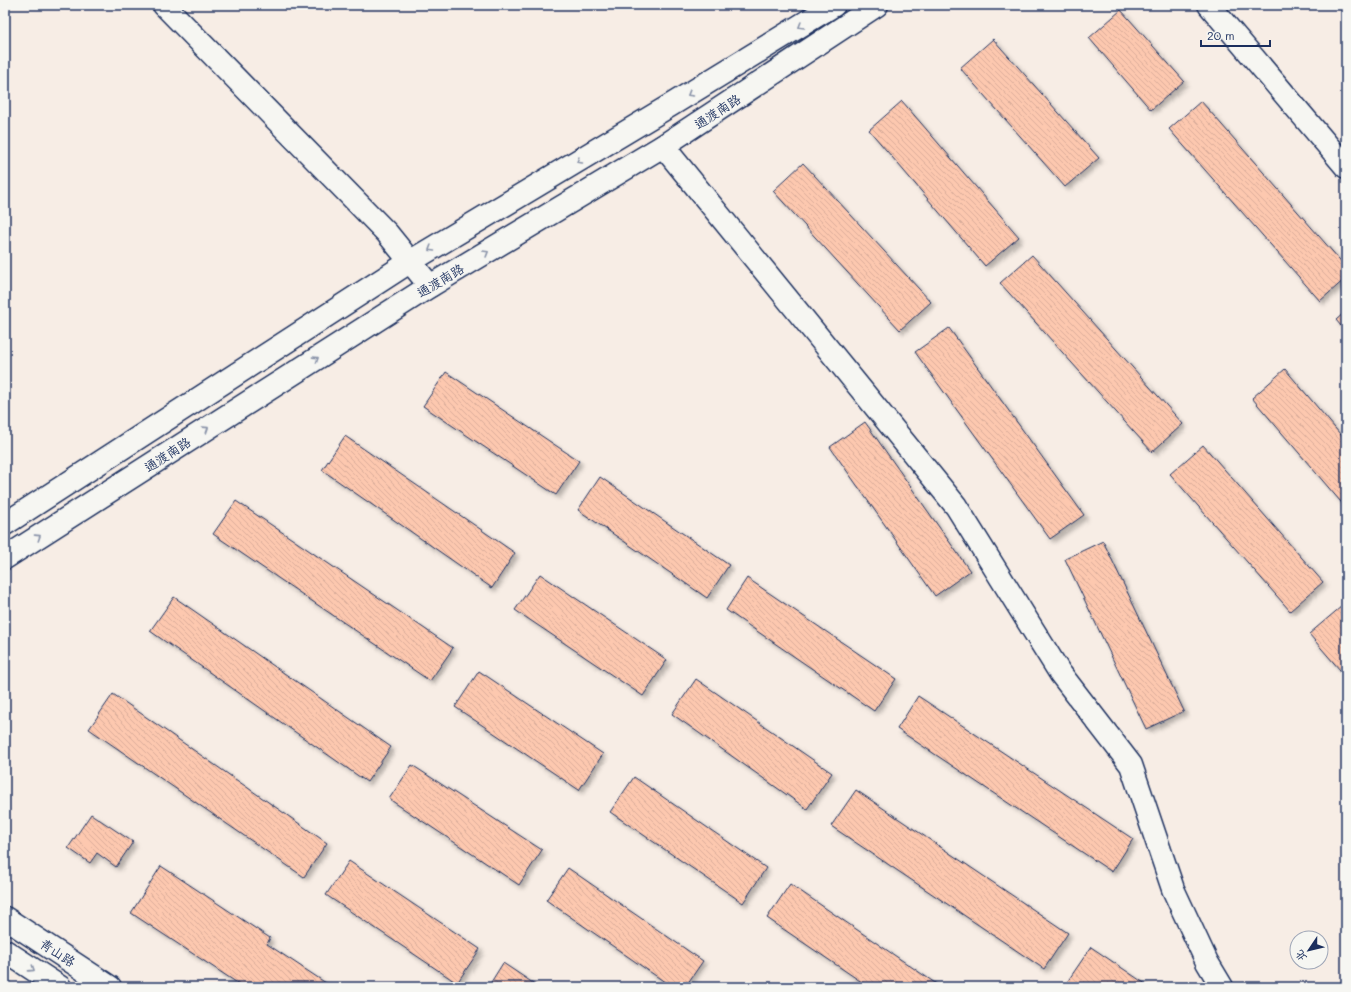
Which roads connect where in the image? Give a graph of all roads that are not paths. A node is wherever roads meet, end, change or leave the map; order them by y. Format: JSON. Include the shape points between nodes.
{"nodes":[{"id":1,"x":164,"y":5,"type":"edge"},
{"id":2,"x":834,"y":5,"type":"edge"},
{"id":3,"x":877,"y":5,"type":"edge"},
{"id":4,"x":1209,"y":5,"type":"edge"},
{"id":5,"x":664,"y":146,"type":"junction"},
{"id":6,"x":1346,"y":167,"type":"edge"},
{"id":7,"x":411,"y":261,"type":"junction"},
{"id":8,"x":430,"y":286,"type":"junction"},
{"id":9,"x":5,"y":524,"type":"edge"},
{"id":10,"x":5,"y":558,"type":"edge"},
{"id":11,"x":5,"y":918,"type":"edge"},
{"id":12,"x":5,"y":951,"type":"edge"},
{"id":13,"x":60,"y":987,"type":"edge"},
{"id":14,"x":110,"y":987,"type":"edge"},
{"id":15,"x":1222,"y":987,"type":"edge"}],
"edges":[{"from":1,"to":7,"type":"main road","via":[[387,233]]},
{"from":2,"to":7,"type":"main road","one_way":true},
{"from":3,"to":5,"type":"main road","name":"通渡南路"},
{"from":4,"to":6,"type":"main road"},
{"from":8,"to":5,"type":"main road","name":"通渡南路","one_way":true},
{"from":5,"to":15,"type":"main road","via":[[956,506],[1060,673],[1131,765],[1173,889],[1207,962]]},
{"from":7,"to":8,"type":"main road"},
{"from":7,"to":9,"type":"main road"},
{"from":10,"to":8,"type":"main road","name":"通渡南路","one_way":true},
{"from":11,"to":14,"type":"main road","name":"青山路"},
{"from":12,"to":13,"type":"main road","one_way":true}]}
